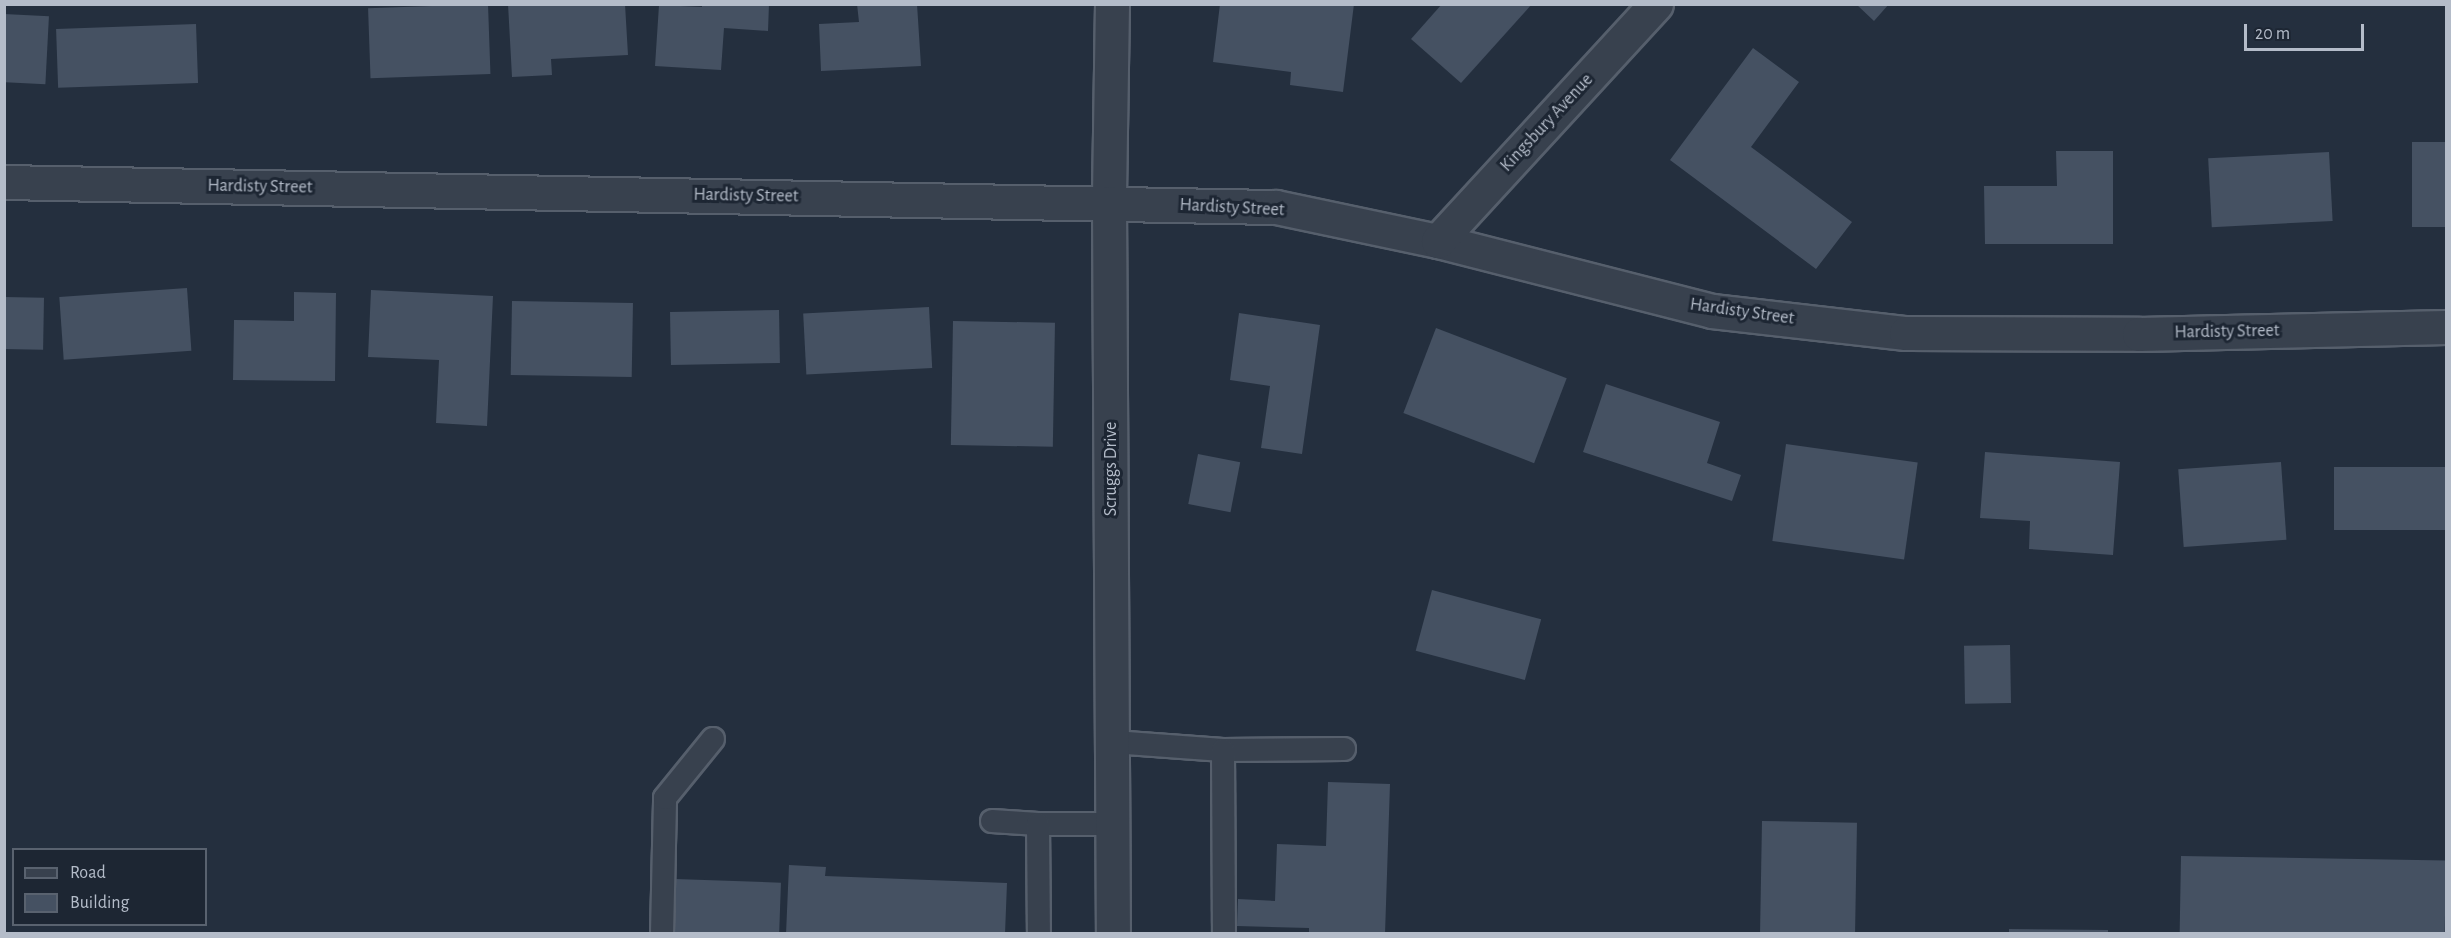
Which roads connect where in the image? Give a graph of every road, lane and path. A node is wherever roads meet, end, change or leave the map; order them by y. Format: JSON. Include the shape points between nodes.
{"nodes":[{"id":1,"x":1112,"y":4,"type":"edge"},
{"id":2,"x":1656,"y":4,"type":"edge"},
{"id":3,"x":4,"y":182,"type":"edge"},
{"id":4,"x":1109,"y":203,"type":"junction"},
{"id":5,"x":1438,"y":242,"type":"junction"},
{"id":6,"x":2446,"y":327,"type":"edge"},
{"id":7,"x":713,"y":739,"type":"dead end"},
{"id":8,"x":1113,"y":742,"type":"junction"},
{"id":9,"x":1344,"y":749,"type":"dead end"},
{"id":10,"x":1223,"y":750,"type":"junction"},
{"id":11,"x":992,"y":820,"type":"dead end"},
{"id":12,"x":1038,"y":824,"type":"junction"},
{"id":13,"x":1113,"y":824,"type":"junction"},
{"id":14,"x":662,"y":933,"type":"edge"},
{"id":15,"x":1039,"y":933,"type":"edge"},
{"id":16,"x":1113,"y":933,"type":"edge"},
{"id":17,"x":1224,"y":933,"type":"edge"}],
"edges":[{"from":1,"to":4,"type":"street","name":"Scruggs Drive"},
{"from":2,"to":5,"type":"street","name":"Kingsbury Avenue"},
{"from":3,"to":4,"type":"street","name":"Hardisty Street"},
{"from":4,"to":5,"type":"street","name":"Hardisty Street","via":[[1276,207]]},
{"from":4,"to":8,"type":"street","name":"Scruggs Drive"},
{"from":5,"to":6,"type":"street","name":"Hardisty Street","via":[[1712,311],[1906,333],[2139,334]]},
{"from":7,"to":14,"type":"lane","via":[[665,798]]},
{"from":8,"to":10,"type":"lane"},
{"from":8,"to":13,"type":"street","name":"Scruggs Drive"},
{"from":9,"to":10,"type":"lane"},
{"from":10,"to":17,"type":"lane"},
{"from":11,"to":12,"type":"lane"},
{"from":12,"to":13,"type":"lane"},
{"from":12,"to":15,"type":"lane"},
{"from":13,"to":16,"type":"street","name":"Scruggs Drive"}]}
